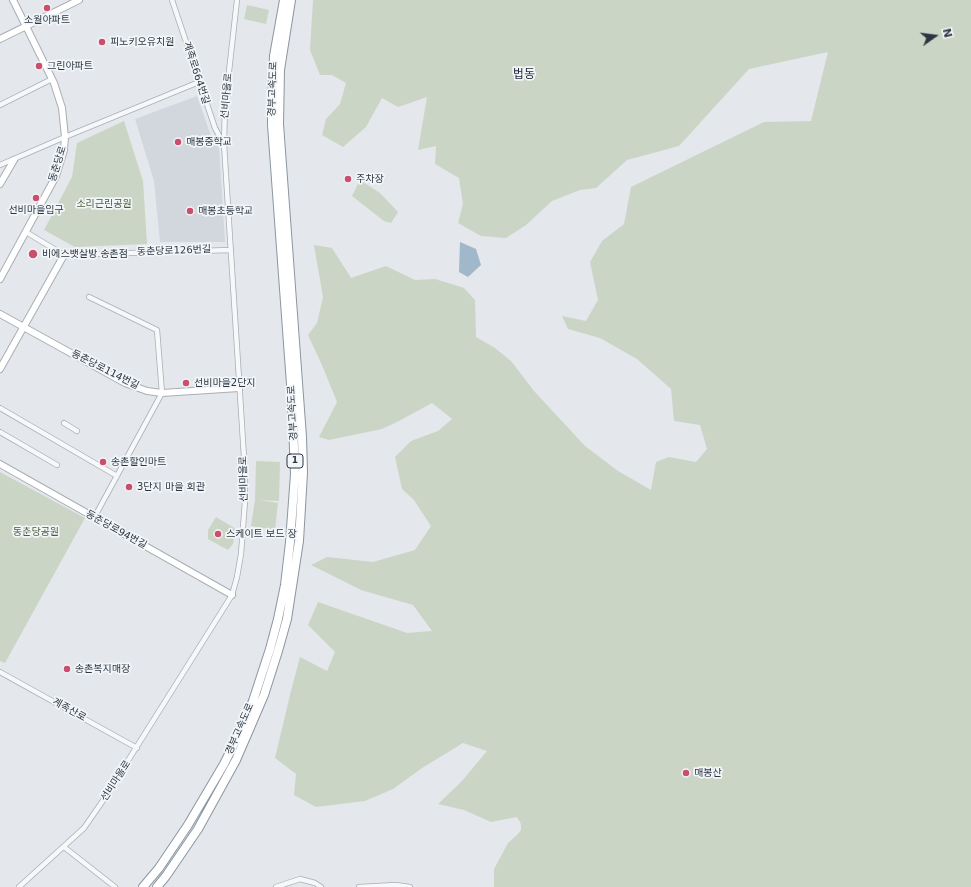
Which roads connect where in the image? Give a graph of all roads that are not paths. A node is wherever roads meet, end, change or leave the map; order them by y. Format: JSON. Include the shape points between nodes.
{"nodes":[{"id":1,"x":14,"y":0,"type":"edge"},
{"id":2,"x":79,"y":0,"type":"edge"},
{"id":3,"x":172,"y":0,"type":"edge"},
{"id":4,"x":236,"y":0,"type":"edge"},
{"id":5,"x":284,"y":0,"type":"edge"},
{"id":6,"x":291,"y":0,"type":"edge"},
{"id":7,"x":26,"y":25,"type":"junction"},
{"id":8,"x":0,"y":39,"type":"edge"},
{"id":9,"x":52,"y":79,"type":"junction"},
{"id":10,"x":198,"y":82,"type":"junction"},
{"id":11,"x":0,"y":105,"type":"edge"},
{"id":12,"x":65,"y":137,"type":"junction"},
{"id":13,"x":224,"y":144,"type":"junction"},
{"id":14,"x":14,"y":160,"type":"junction"},
{"id":15,"x":0,"y":165,"type":"edge"},
{"id":16,"x":0,"y":184,"type":"edge"},
{"id":17,"x":26,"y":232,"type":"junction"},
{"id":18,"x":231,"y":250,"type":"junction"},
{"id":19,"x":64,"y":255,"type":"junction"},
{"id":20,"x":0,"y":279,"type":"edge"},
{"id":21,"x":89,"y":297,"type":"dead end"},
{"id":22,"x":0,"y":314,"type":"edge"},
{"id":23,"x":24,"y":327,"type":"junction"},
{"id":24,"x":0,"y":370,"type":"edge"},
{"id":25,"x":239,"y":388,"type":"junction"},
{"id":26,"x":162,"y":393,"type":"junction"},
{"id":27,"x":0,"y":408,"type":"edge"},
{"id":28,"x":64,"y":423,"type":"dead end"},
{"id":29,"x":77,"y":431,"type":"dead end"},
{"id":30,"x":0,"y":432,"type":"edge"},
{"id":31,"x":0,"y":464,"type":"edge"},
{"id":32,"x":57,"y":465,"type":"dead end"},
{"id":33,"x":117,"y":476,"type":"junction"},
{"id":34,"x":94,"y":518,"type":"junction"},
{"id":35,"x":232,"y":595,"type":"junction"},
{"id":36,"x":0,"y":672,"type":"edge"},
{"id":37,"x":137,"y":748,"type":"junction"},
{"id":38,"x":64,"y":847,"type":"junction"},
{"id":39,"x":166,"y":876,"type":"junction"},
{"id":40,"x":320,"y":886,"type":"edge"},
{"id":41,"x":19,"y":887,"type":"edge"},
{"id":42,"x":115,"y":887,"type":"edge"},
{"id":43,"x":142,"y":887,"type":"edge"},
{"id":44,"x":157,"y":887,"type":"edge"},
{"id":45,"x":161,"y":887,"type":"edge"},
{"id":46,"x":276,"y":887,"type":"edge"},
{"id":47,"x":359,"y":887,"type":"edge"},
{"id":48,"x":410,"y":887,"type":"edge"}],
"edges":[{"from":1,"to":7,"type":"main road","name":"동춘당로"},
{"from":2,"to":7,"type":"main road"},
{"from":3,"to":10,"type":"street","name":"계족로664번길"},
{"from":4,"to":13,"type":"street","name":"선비마을로"},
{"from":5,"to":43,"type":"highway","name":"경부고속도로","number":"1","via":[[273,70],[272,118],[295,467],[284,585],[270,649],[241,730],[188,826],[159,868]]},
{"from":6,"to":39,"type":"highway","name":"경부고속도로","number":"1","via":[[282,55],[279,124],[302,437],[303,474],[299,541],[287,620],[264,695],[236,760],[201,823]]},
{"from":7,"to":8,"type":"main road"},
{"from":7,"to":9,"type":"main road","name":"동춘당로"},
{"from":9,"to":11,"type":"street"},
{"from":9,"to":12,"type":"main road","name":"동춘당로","via":[[62,108]]},
{"from":10,"to":12,"type":"street"},
{"from":10,"to":13,"type":"street","name":"계족로664번길","via":[[214,128]]},
{"from":12,"to":14,"type":"street"},
{"from":12,"to":17,"type":"main road","name":"동춘당로","via":[[56,176]]},
{"from":13,"to":18,"type":"street","name":"선비마을로"},
{"from":14,"to":15,"type":"street"},
{"from":14,"to":16,"type":"main road"},
{"from":17,"to":19,"type":"street"},
{"from":17,"to":20,"type":"main road","name":"동춘당로"},
{"from":18,"to":19,"type":"street","name":"동춘당로126번길"},
{"from":18,"to":25,"type":"street","name":"선비마을로"},
{"from":19,"to":23,"type":"main road"},
{"from":21,"to":26,"type":"street","via":[[157,330]]},
{"from":22,"to":23,"type":"main road","name":"동춘당로114번길"},
{"from":23,"to":24,"type":"main road"},
{"from":23,"to":26,"type":"main road","name":"동춘당로114번길","via":[[124,383]]},
{"from":25,"to":26,"type":"main road","name":"동춘당로114번길"},
{"from":25,"to":35,"type":"street","name":"선비마을로","via":[[245,501],[241,554]]},
{"from":26,"to":33,"type":"street"},
{"from":27,"to":33,"type":"street"},
{"from":28,"to":29,"type":"street"},
{"from":30,"to":32,"type":"street"},
{"from":31,"to":34,"type":"main road","name":"동춘당로94번길"},
{"from":33,"to":34,"type":"street"},
{"from":34,"to":35,"type":"main road","name":"동춘당로94번길"},
{"from":35,"to":37,"type":"street","name":"선비마을로"},
{"from":36,"to":37,"type":"street","name":"계족산로"},
{"from":37,"to":38,"type":"street","name":"선비마을로","via":[[84,828]]},
{"from":38,"to":41,"type":"street","name":"선비마을로"},
{"from":38,"to":42,"type":"street"},
{"from":39,"to":44,"type":"highway","name":"경부고속도로","number":"1"},
{"from":39,"to":45,"type":"highway"},
{"from":40,"to":46,"type":"street","via":[[300,879]]},
{"from":47,"to":48,"type":"street"}]}
